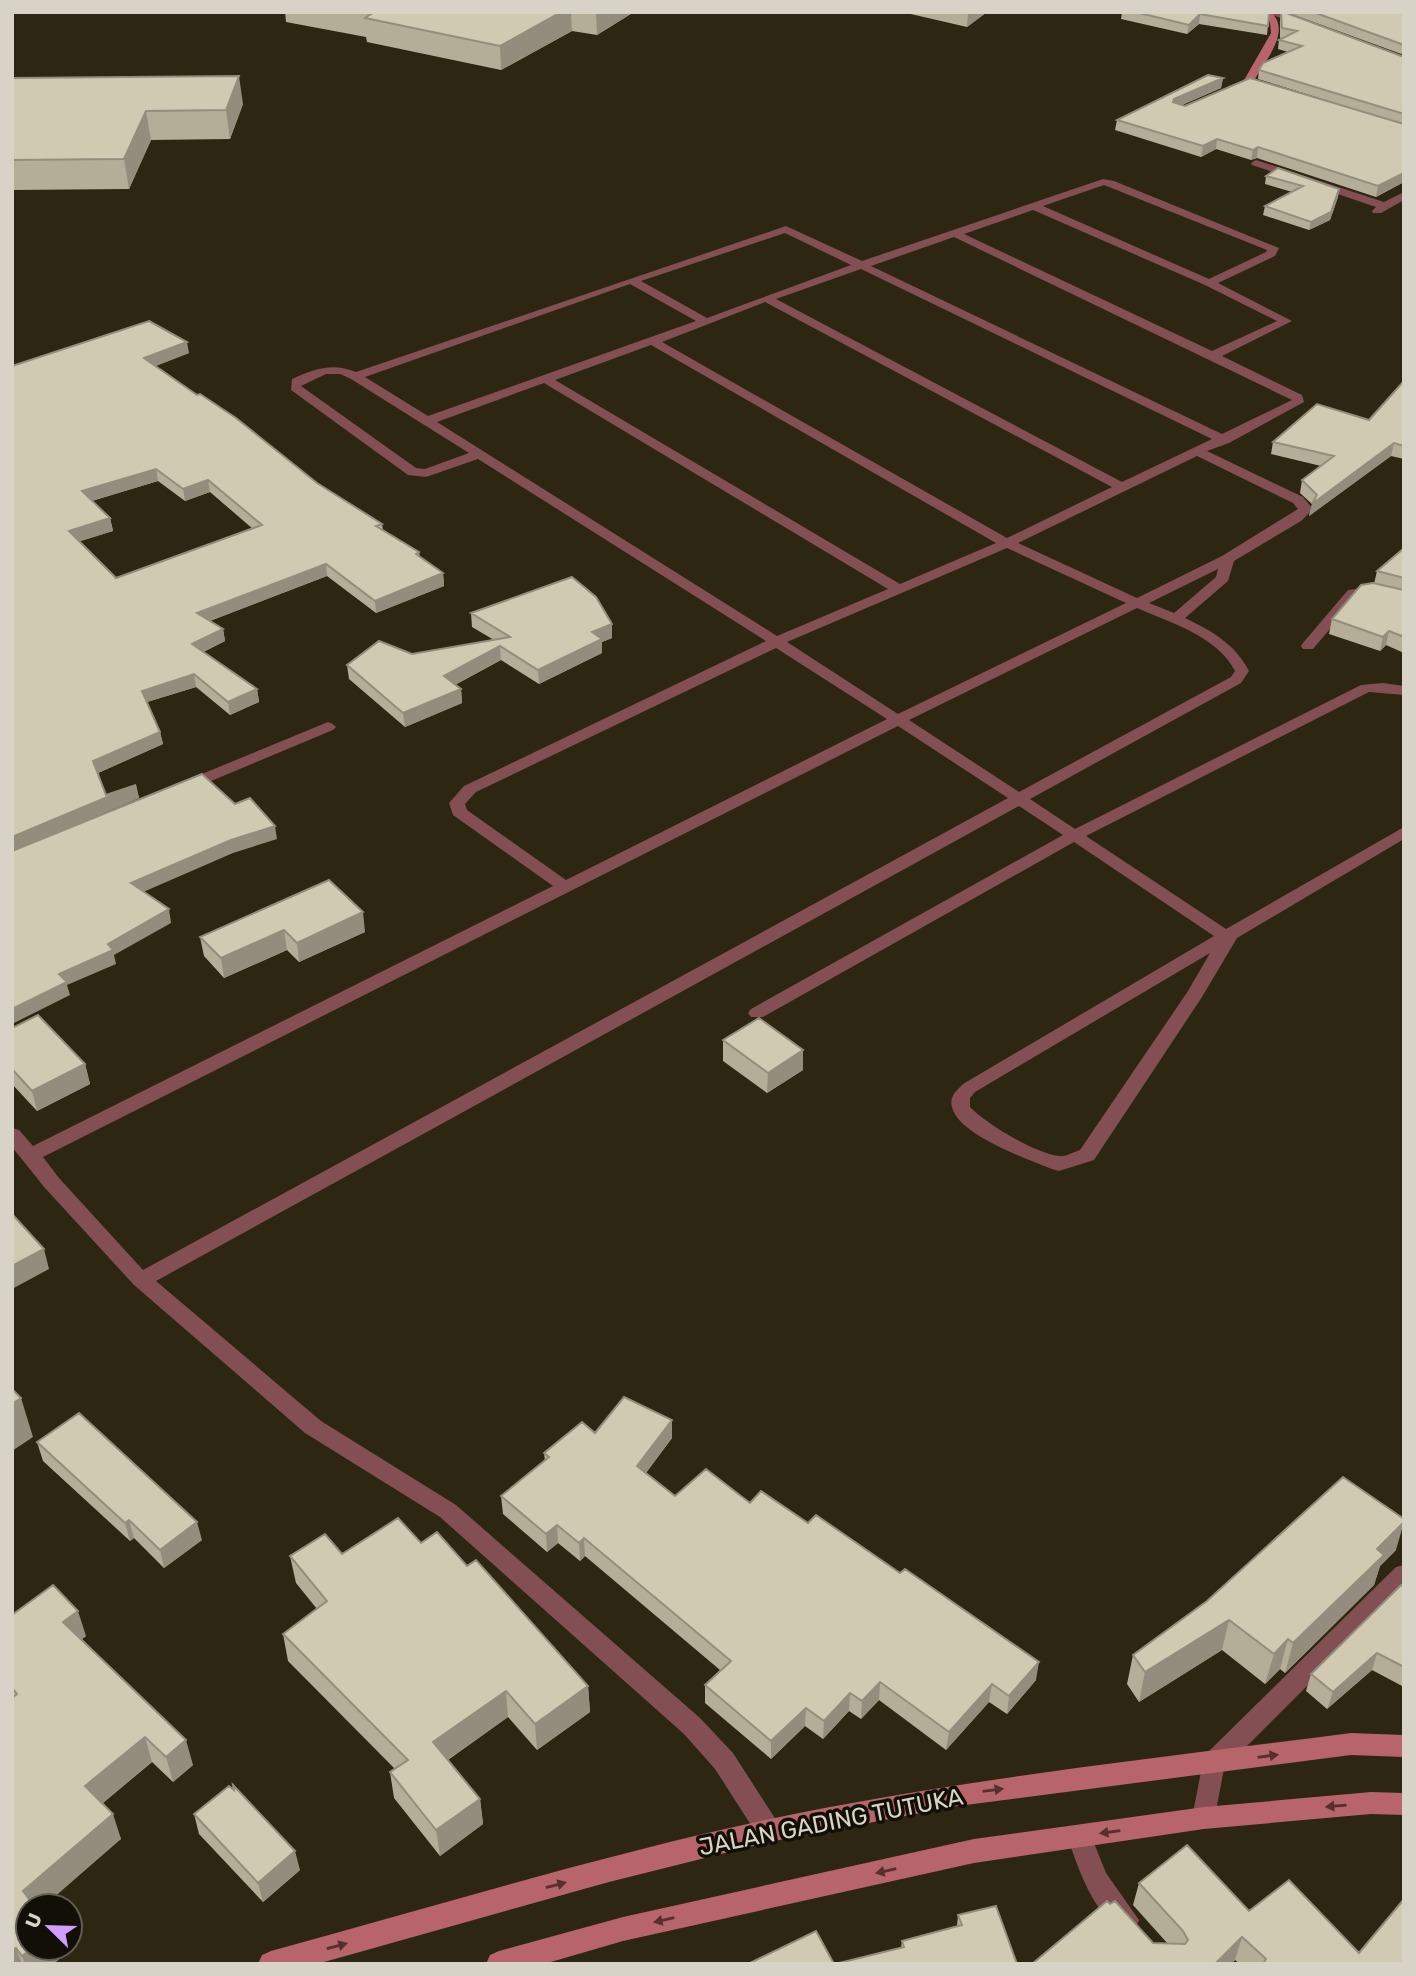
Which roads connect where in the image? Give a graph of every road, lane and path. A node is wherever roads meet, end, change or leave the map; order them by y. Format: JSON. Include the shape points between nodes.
{"nodes":[{"id":1,"x":1267,"y":12,"type":"edge"},
{"id":2,"x":1315,"y":28,"type":"edge"},
{"id":3,"x":1248,"y":82,"type":"junction"},
{"id":4,"x":1236,"y":86,"type":"edge"},
{"id":5,"x":1274,"y":90,"type":"edge"},
{"id":6,"x":1256,"y":163,"type":"dead end"},
{"id":7,"x":1404,"y":195,"type":"edge"},
{"id":8,"x":1034,"y":206,"type":"junction"},
{"id":9,"x":1385,"y":206,"type":"junction"},
{"id":10,"x":1373,"y":214,"type":"dead end"},
{"id":11,"x":954,"y":233,"type":"junction"},
{"id":12,"x":863,"y":265,"type":"junction"},
{"id":13,"x":631,"y":280,"type":"junction"},
{"id":14,"x":1209,"y":283,"type":"junction"},
{"id":15,"x":766,"y":298,"type":"junction"},
{"id":16,"x":706,"y":321,"type":"junction"},
{"id":17,"x":652,"y":341,"type":"junction"},
{"id":18,"x":1212,"y":356,"type":"junction"},
{"id":19,"x":355,"y":376,"type":"junction"},
{"id":20,"x":545,"y":379,"type":"junction"},
{"id":21,"x":426,"y":421,"type":"junction"},
{"id":22,"x":1224,"y":440,"type":"junction"},
{"id":23,"x":1199,"y":452,"type":"junction"},
{"id":24,"x":480,"y":454,"type":"junction"},
{"id":25,"x":1123,"y":488,"type":"junction"},
{"id":26,"x":1007,"y":542,"type":"junction"},
{"id":27,"x":1227,"y":559,"type":"junction"},
{"id":28,"x":898,"y":589,"type":"junction"},
{"id":29,"x":1404,"y":600,"type":"edge"},
{"id":30,"x":1137,"y":603,"type":"junction"},
{"id":31,"x":1176,"y":620,"type":"junction"},
{"id":32,"x":776,"y":642,"type":"junction"},
{"id":33,"x":1308,"y":646,"type":"dead end"},
{"id":34,"x":1404,"y":691,"type":"edge"},
{"id":35,"x":897,"y":720,"type":"junction"},
{"id":36,"x":328,"y":727,"type":"dead end"},
{"id":37,"x":176,"y":791,"type":"edge"},
{"id":38,"x":1020,"y":799,"type":"junction"},
{"id":39,"x":1404,"y":832,"type":"edge"},
{"id":40,"x":1075,"y":835,"type":"junction"},
{"id":41,"x":565,"y":887,"type":"junction"},
{"id":42,"x":1228,"y":938,"type":"junction"},
{"id":43,"x":757,"y":1013,"type":"dead end"},
{"id":44,"x":12,"y":1135,"type":"edge"},
{"id":45,"x":31,"y":1155,"type":"junction"},
{"id":46,"x":141,"y":1280,"type":"junction"},
{"id":47,"x":1404,"y":1574,"type":"edge"},
{"id":48,"x":1404,"y":1746,"type":"edge"},
{"id":49,"x":1213,"y":1764,"type":"junction"},
{"id":50,"x":1404,"y":1804,"type":"edge"},
{"id":51,"x":1204,"y":1818,"type":"junction"},
{"id":52,"x":769,"y":1831,"type":"junction"},
{"id":53,"x":1079,"y":1836,"type":"junction"},
{"id":54,"x":1140,"y":1934,"type":"edge"},
{"id":55,"x":271,"y":1964,"type":"edge"},
{"id":56,"x":499,"y":1964,"type":"edge"}],
"edges":[{"from":1,"to":2,"type":"street"},
{"from":1,"to":3,"type":"main road","via":[[1275,21],[1276,33]]},
{"from":3,"to":4,"type":"street"},
{"from":3,"to":5,"type":"main road"},
{"from":6,"to":9,"type":"street"},
{"from":7,"to":9,"type":"street"},
{"from":8,"to":11,"type":"street"},
{"from":8,"to":14,"type":"street"},
{"from":8,"to":14,"type":"street","via":[[1110,183],[1273,248],[1271,254]]},
{"from":9,"to":10,"type":"street"},
{"from":11,"to":12,"type":"street"},
{"from":11,"to":18,"type":"street"},
{"from":12,"to":13,"type":"street","via":[[786,229]]},
{"from":12,"to":15,"type":"street"},
{"from":12,"to":22,"type":"street"},
{"from":13,"to":16,"type":"street"},
{"from":13,"to":19,"type":"street"},
{"from":14,"to":18,"type":"street","via":[[1286,321]]},
{"from":15,"to":16,"type":"street"},
{"from":15,"to":25,"type":"street"},
{"from":16,"to":17,"type":"street"},
{"from":17,"to":20,"type":"street"},
{"from":17,"to":26,"type":"street"},
{"from":18,"to":22,"type":"street","via":[[1298,398],[1296,404]]},
{"from":19,"to":21,"type":"street"},
{"from":19,"to":24,"type":"street","via":[[333,369],[296,382],[295,387],[413,472],[426,473]]},
{"from":20,"to":21,"type":"street"},
{"from":20,"to":28,"type":"street"},
{"from":21,"to":24,"type":"street"},
{"from":22,"to":23,"type":"street"},
{"from":23,"to":25,"type":"street"},
{"from":23,"to":27,"type":"street","via":[[1298,500],[1306,509]]},
{"from":24,"to":32,"type":"street"},
{"from":25,"to":26,"type":"street"},
{"from":26,"to":28,"type":"street"},
{"from":26,"to":30,"type":"street"},
{"from":27,"to":30,"type":"street"},
{"from":27,"to":31,"type":"street","via":[[1223,578]]},
{"from":28,"to":32,"type":"street"},
{"from":29,"to":33,"type":"street","via":[[1370,591],[1353,593]]},
{"from":30,"to":31,"type":"street"},
{"from":30,"to":35,"type":"street"},
{"from":31,"to":38,"type":"street","via":[[1230,650],[1242,671],[1236,680]]},
{"from":32,"to":35,"type":"street"},
{"from":32,"to":41,"type":"street","via":[[470,789],[457,803],[459,812]]},
{"from":34,"to":40,"type":"street","via":[[1367,688]]},
{"from":35,"to":38,"type":"street"},
{"from":35,"to":41,"type":"street"},
{"from":36,"to":37,"type":"street"},
{"from":38,"to":40,"type":"street"},
{"from":38,"to":46,"type":"street"},
{"from":39,"to":42,"type":"street"},
{"from":40,"to":42,"type":"street"},
{"from":40,"to":43,"type":"street"},
{"from":41,"to":45,"type":"street"},
{"from":42,"to":42,"type":"street","via":[[1087,1155],[1059,1164],[1016,1147],[974,1123],[961,1108],[961,1097],[969,1088]]},
{"from":44,"to":45,"type":"street"},
{"from":45,"to":46,"type":"street"},
{"from":46,"to":52,"type":"street","via":[[313,1427],[448,1511],[647,1685],[724,1761]]},
{"from":47,"to":49,"type":"street"},
{"from":49,"to":48,"type":"main road","name":"JALAN GADING TUTUKA","one_way":true,"via":[[1351,1745]]},
{"from":49,"to":51,"type":"street"},
{"from":52,"to":49,"type":"main road","name":"JALAN GADING TUTUKA","one_way":true,"via":[[958,1795]]},
{"from":50,"to":51,"type":"main road","one_way":true},
{"from":51,"to":53,"type":"main road","one_way":true},
{"from":55,"to":52,"type":"main road","name":"JALAN GADING TUTUKA","one_way":true,"via":[[609,1870]]},
{"from":53,"to":54,"type":"street","via":[[1094,1879]]},
{"from":53,"to":56,"type":"main road","one_way":true,"via":[[974,1851],[623,1929]]}]}
